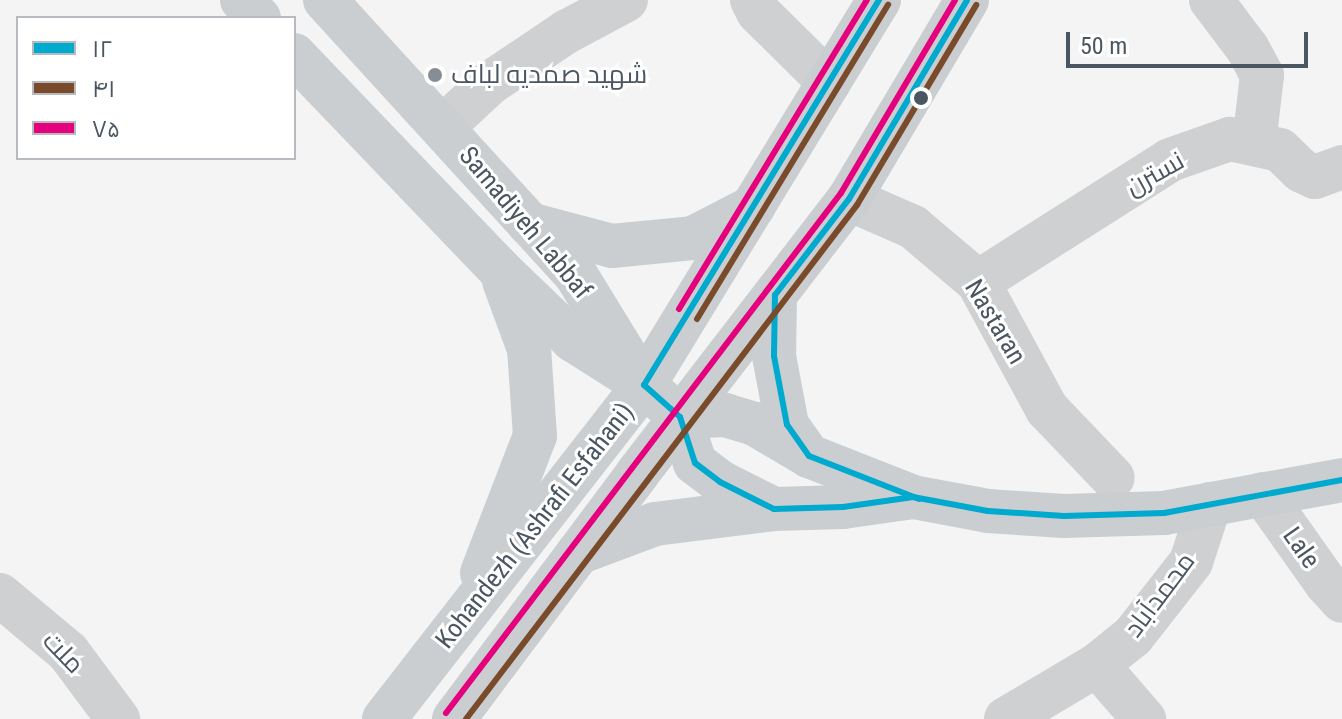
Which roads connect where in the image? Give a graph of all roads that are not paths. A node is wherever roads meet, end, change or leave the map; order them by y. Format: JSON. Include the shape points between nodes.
{"nodes":[{"id":1,"x":242,"y":0,"type":"edge"},
{"id":2,"x":325,"y":0,"type":"edge"},
{"id":3,"x":626,"y":0,"type":"edge"},
{"id":4,"x":752,"y":0,"type":"edge"},
{"id":5,"x":879,"y":0,"type":"edge"},
{"id":6,"x":967,"y":0,"type":"edge"},
{"id":7,"x":1211,"y":0,"type":"edge"},
{"id":8,"x":257,"y":16,"type":"edge"},
{"id":9,"x":372,"y":51,"type":"junction"},
{"id":10,"x":296,"y":57,"type":"edge"},
{"id":11,"x":829,"y":82,"type":"junction"},
{"id":12,"x":332,"y":95,"type":"junction"},
{"id":13,"x":443,"y":127,"type":"junction"},
{"id":14,"x":1254,"y":144,"type":"junction"},
{"id":15,"x":1342,"y":167,"type":"edge"},
{"id":16,"x":849,"y":199,"type":"junction"},
{"id":17,"x":755,"y":206,"type":"junction"},
{"id":18,"x":529,"y":224,"type":"junction"},
{"id":19,"x":501,"y":271,"type":"junction"},
{"id":20,"x":978,"y":282,"type":"junction"},
{"id":21,"x":775,"y":295,"type":"junction"},
{"id":22,"x":644,"y":385,"type":"junction"},
{"id":23,"x":680,"y":417,"type":"junction"},
{"id":24,"x":809,"y":456,"type":"junction"},
{"id":25,"x":1113,"y":478,"type":"dead end"},
{"id":26,"x":1342,"y":480,"type":"edge"},
{"id":27,"x":1263,"y":494,"type":"junction"},
{"id":28,"x":913,"y":497,"type":"junction"},
{"id":29,"x":1210,"y":504,"type":"junction"},
{"id":30,"x":774,"y":509,"type":"junction"},
{"id":31,"x":578,"y":553,"type":"junction"},
{"id":32,"x":0,"y":595,"type":"edge"},
{"id":33,"x":1342,"y":601,"type":"edge"},
{"id":34,"x":466,"y":615,"type":"junction"},
{"id":35,"x":1097,"y":665,"type":"junction"},
{"id":36,"x":118,"y":719,"type":"edge"},
{"id":37,"x":384,"y":719,"type":"edge"},
{"id":38,"x":454,"y":719,"type":"edge"},
{"id":39,"x":1006,"y":719,"type":"edge"},
{"id":40,"x":1144,"y":719,"type":"edge"}],
"edges":[{"from":1,"to":8,"type":"main road"},
{"from":2,"to":9,"type":"main road","name":"Samadiyeh Labbaf"},
{"from":3,"to":13,"type":"street","via":[[490,83]]},
{"from":4,"to":11,"type":"street"},
{"from":5,"to":11,"type":"main road","name":"Kohandezh (Ashrafi Esfahani)"},
{"from":6,"to":16,"type":"main road","name":"Kohandezh (Ashrafi Esfahani)"},
{"from":7,"to":14,"type":"street","via":[[1262,75]]},
{"from":9,"to":12,"type":"main road"},
{"from":9,"to":13,"type":"main road","name":"Samadiyeh Labbaf"},
{"from":10,"to":12,"type":"main road","name":"Samadiyeh Labbaf"},
{"from":11,"to":17,"type":"main road","name":"Kohandezh (Ashrafi Esfahani)"},
{"from":12,"to":19,"type":"main road","name":"Samadiyeh Labbaf"},
{"from":13,"to":18,"type":"main road","name":"Samadiyeh Labbaf"},
{"from":14,"to":15,"type":"street","name":"نسترن","via":[[1280,150],[1315,177]]},
{"from":14,"to":20,"type":"street","name":"نسترن","via":[[1230,139],[1170,160]]},
{"from":16,"to":20,"type":"street","name":"Nastaran","via":[[913,227]]},
{"from":16,"to":21,"type":"main road","name":"Kohandezh (Ashrafi Esfahani)"},
{"from":17,"to":18,"type":"main road","via":[[693,238],[612,246]]},
{"from":17,"to":22,"type":"main road","name":"Kohandezh (Ashrafi Esfahani)"},
{"from":18,"to":22,"type":"main road","name":"Samadiyeh Labbaf","via":[[576,275]]},
{"from":19,"to":22,"type":"main road","name":"Samadiyeh Labbaf","via":[[573,340]]},
{"from":19,"to":34,"type":"main road","via":[[529,349],[535,436]]},
{"from":20,"to":25,"type":"street","name":"Nastaran","via":[[1047,409]]},
{"from":21,"to":23,"type":"main road","name":"Kohandezh (Ashrafi Esfahani)"},
{"from":21,"to":24,"type":"main road","via":[[774,356],[787,425]]},
{"from":22,"to":23,"type":"main road"},
{"from":22,"to":34,"type":"main road","name":"Kohandezh (Ashrafi Esfahani)"},
{"from":23,"to":24,"type":"main road","via":[[725,415],[755,424]]},
{"from":23,"to":30,"type":"main road","via":[[695,463]]},
{"from":23,"to":31,"type":"main road","name":"Kohandezh (Ashrafi Esfahani)"},
{"from":24,"to":28,"type":"main road"},
{"from":26,"to":27,"type":"main road"},
{"from":27,"to":29,"type":"main road"},
{"from":27,"to":33,"type":"street","name":"Lale"},
{"from":28,"to":29,"type":"main road","via":[[988,511],[1064,516],[1164,513]]},
{"from":28,"to":30,"type":"main road"},
{"from":29,"to":35,"type":"street","name":"محمدآباد","via":[[1191,562],[1133,636]]},
{"from":30,"to":31,"type":"main road","via":[[655,524]]},
{"from":31,"to":38,"type":"main road","name":"Kohandezh (Ashrafi Esfahani)"},
{"from":32,"to":36,"type":"street","name":"ملت","via":[[68,652]]},
{"from":34,"to":37,"type":"main road","name":"Kohandezh (Ashrafi Esfahani)"},
{"from":35,"to":39,"type":"street","name":"محمدآباد"},
{"from":35,"to":40,"type":"street"}]}
